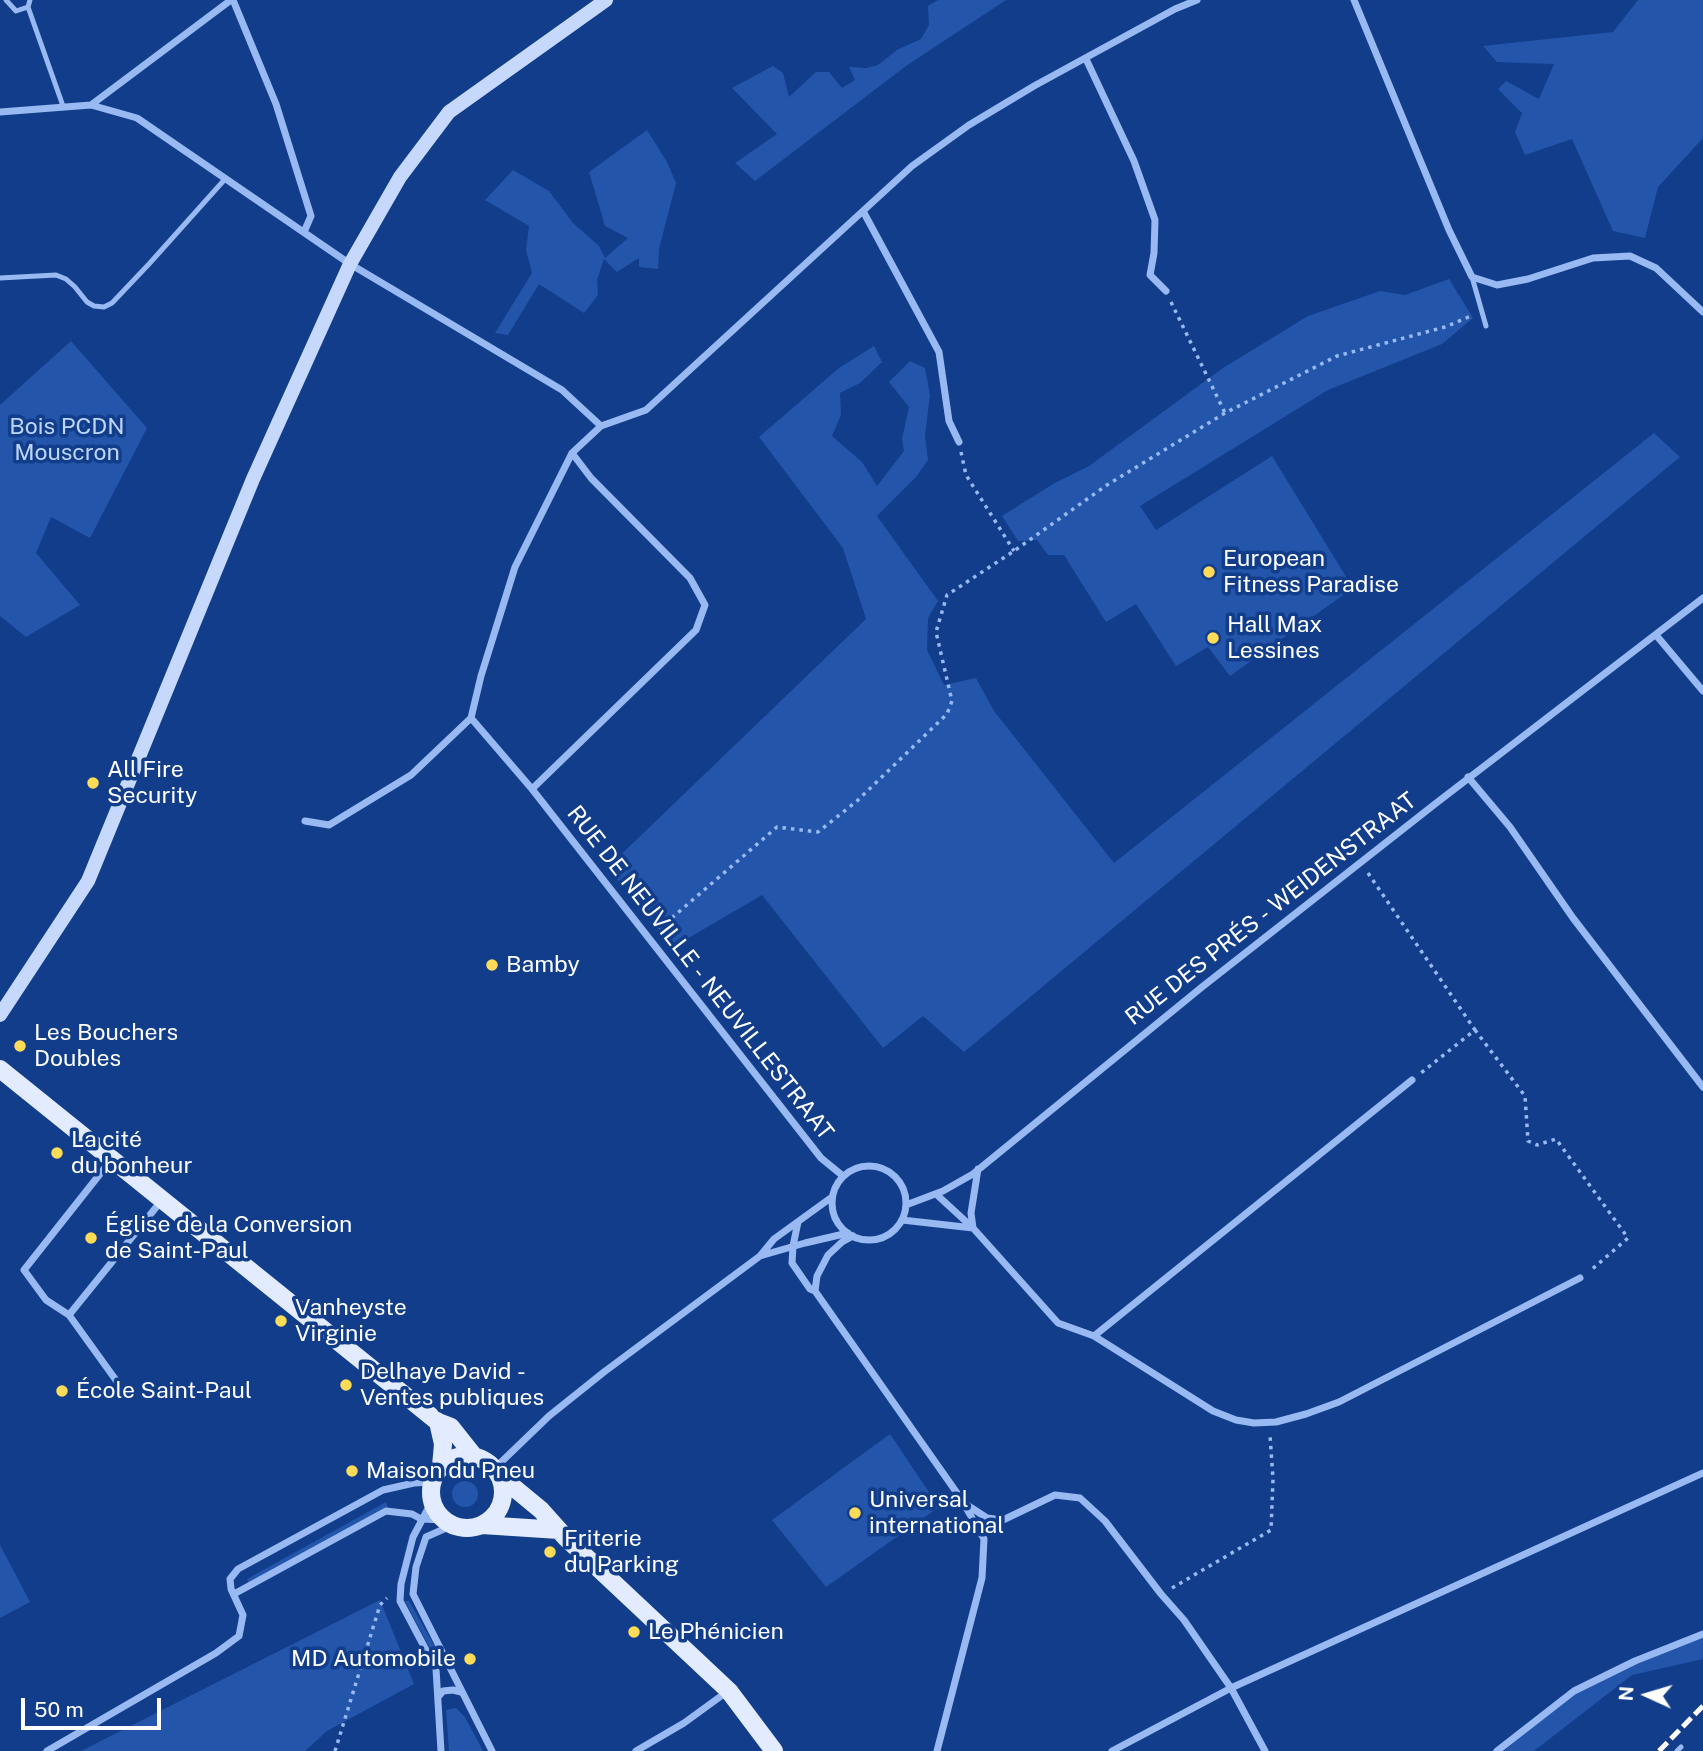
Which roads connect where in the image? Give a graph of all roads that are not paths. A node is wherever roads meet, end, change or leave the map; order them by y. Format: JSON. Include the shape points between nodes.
{"nodes":[{"id":1,"x":6,"y":0,"type":"edge"},
{"id":2,"x":30,"y":0,"type":"edge"},
{"id":3,"x":232,"y":0,"type":"edge"},
{"id":4,"x":606,"y":0,"type":"edge"},
{"id":5,"x":1197,"y":0,"type":"edge"},
{"id":6,"x":1354,"y":0,"type":"edge"},
{"id":7,"x":28,"y":7,"type":"junction"},
{"id":8,"x":1086,"y":59,"type":"junction"},
{"id":9,"x":91,"y":105,"type":"junction"},
{"id":10,"x":63,"y":106,"type":"junction"},
{"id":11,"x":0,"y":111,"type":"edge"},
{"id":12,"x":226,"y":178,"type":"junction"},
{"id":13,"x":863,"y":211,"type":"junction"},
{"id":14,"x":304,"y":232,"type":"junction"},
{"id":15,"x":350,"y":264,"type":"junction"},
{"id":16,"x":1472,"y":277,"type":"junction"},
{"id":17,"x":0,"y":278,"type":"edge"},
{"id":18,"x":1166,"y":291,"type":"road end"},
{"id":19,"x":1703,"y":312,"type":"edge"},
{"id":20,"x":1486,"y":326,"type":"dead end"},
{"id":21,"x":601,"y":426,"type":"junction"},
{"id":22,"x":959,"y":442,"type":"road end"},
{"id":23,"x":572,"y":453,"type":"junction"},
{"id":24,"x":1703,"y":598,"type":"edge"},
{"id":25,"x":1656,"y":635,"type":"junction"},
{"id":26,"x":1703,"y":691,"type":"edge"},
{"id":27,"x":471,"y":718,"type":"junction"},
{"id":28,"x":1468,"y":777,"type":"junction"},
{"id":29,"x":532,"y":789,"type":"junction"},
{"id":30,"x":304,"y":821,"type":"dead end"},
{"id":31,"x":0,"y":1015,"type":"edge"},
{"id":32,"x":0,"y":1069,"type":"edge"},
{"id":33,"x":1412,"y":1080,"type":"road end"},
{"id":34,"x":1703,"y":1087,"type":"edge"},
{"id":35,"x":111,"y":1159,"type":"junction"},
{"id":36,"x":978,"y":1170,"type":"junction"},
{"id":37,"x":843,"y":1176,"type":"junction"},
{"id":38,"x":936,"y":1194,"type":"junction"},
{"id":39,"x":832,"y":1197,"type":"junction"},
{"id":40,"x":163,"y":1200,"type":"junction"},
{"id":41,"x":906,"y":1205,"type":"junction"},
{"id":42,"x":902,"y":1220,"type":"junction"},
{"id":43,"x":799,"y":1221,"type":"junction"},
{"id":44,"x":973,"y":1228,"type":"junction"},
{"id":45,"x":851,"y":1235,"type":"junction"},
{"id":46,"x":793,"y":1246,"type":"junction"},
{"id":47,"x":760,"y":1256,"type":"junction"},
{"id":48,"x":1580,"y":1279,"type":"road end"},
{"id":49,"x":815,"y":1291,"type":"junction"},
{"id":50,"x":69,"y":1315,"type":"junction"},
{"id":51,"x":1094,"y":1336,"type":"junction"},
{"id":52,"x":118,"y":1383,"type":"dead end"},
{"id":53,"x":438,"y":1422,"type":"junction"},
{"id":54,"x":474,"y":1456,"type":"junction"},
{"id":55,"x":441,"y":1466,"type":"junction"},
{"id":56,"x":498,"y":1473,"type":"junction"},
{"id":57,"x":1703,"y":1473,"type":"edge"},
{"id":58,"x":432,"y":1482,"type":"junction"},
{"id":59,"x":432,"y":1501,"type":"junction"},
{"id":60,"x":964,"y":1503,"type":"junction"},
{"id":61,"x":421,"y":1518,"type":"junction"},
{"id":62,"x":448,"y":1523,"type":"junction"},
{"id":63,"x":482,"y":1525,"type":"junction"},
{"id":64,"x":559,"y":1530,"type":"junction"},
{"id":65,"x":234,"y":1594,"type":"junction"},
{"id":66,"x":1703,"y":1634,"type":"edge"},
{"id":67,"x":1231,"y":1688,"type":"junction"},
{"id":68,"x":729,"y":1691,"type":"junction"},
{"id":69,"x":461,"y":1692,"type":"junction"},
{"id":70,"x":438,"y":1697,"type":"junction"},
{"id":71,"x":47,"y":1751,"type":"edge"},
{"id":72,"x":441,"y":1751,"type":"edge"},
{"id":73,"x":492,"y":1751,"type":"edge"},
{"id":74,"x":636,"y":1751,"type":"edge"},
{"id":75,"x":774,"y":1751,"type":"edge"},
{"id":76,"x":937,"y":1751,"type":"edge"},
{"id":77,"x":1112,"y":1751,"type":"edge"},
{"id":78,"x":1265,"y":1751,"type":"edge"},
{"id":79,"x":1497,"y":1751,"type":"edge"}],
"edges":[{"from":1,"to":7,"type":"lane","via":[[16,11]]},
{"from":2,"to":7,"type":"lane"},
{"from":3,"to":9,"type":"street"},
{"from":3,"to":14,"type":"street","via":[[276,104],[311,216]]},
{"from":4,"to":15,"type":"street","via":[[449,112],[400,177]]},
{"from":5,"to":8,"type":"street"},
{"from":6,"to":16,"type":"street"},
{"from":7,"to":10,"type":"lane"},
{"from":8,"to":13,"type":"street","via":[[969,125],[912,166]]},
{"from":8,"to":18,"type":"street","via":[[1134,161],[1155,220],[1150,275]]},
{"from":9,"to":10,"type":"street"},
{"from":9,"to":12,"type":"street","via":[[137,118]]},
{"from":10,"to":11,"type":"street"},
{"from":12,"to":14,"type":"street"},
{"from":12,"to":17,"type":"lane","via":[[158,255],[104,307],[87,302],[66,279],[56,275]]},
{"from":13,"to":21,"type":"street","via":[[646,410]]},
{"from":13,"to":22,"type":"street","via":[[939,352],[949,421]]},
{"from":14,"to":15,"type":"street"},
{"from":15,"to":21,"type":"street","via":[[562,390]]},
{"from":15,"to":31,"type":"street","via":[[253,479],[88,881]]},
{"from":16,"to":19,"type":"street","via":[[1497,285],[1593,258],[1630,256],[1656,268]]},
{"from":16,"to":20,"type":"lane"},
{"from":21,"to":23,"type":"street"},
{"from":23,"to":27,"type":"street","via":[[515,567]]},
{"from":23,"to":29,"type":"street","via":[[690,578],[705,606],[696,631]]},
{"from":24,"to":25,"type":"street","name":"RUE DES PRÉS - WEIDENSTRAAT"},
{"from":25,"to":26,"type":"street"},
{"from":25,"to":28,"type":"street","name":"RUE DES PRÉS - WEIDENSTRAAT"},
{"from":27,"to":29,"type":"street","name":"RUE DE NEUVILLE - NEUVILLESTRAAT"},
{"from":27,"to":30,"type":"street","via":[[411,775],[329,825]]},
{"from":28,"to":34,"type":"street"},
{"from":28,"to":36,"type":"street","name":"RUE DES PRÉS - WEIDENSTRAAT"},
{"from":29,"to":37,"type":"street","name":"RUE DE NEUVILLE - NEUVILLESTRAAT","via":[[821,1158]]},
{"from":32,"to":35,"type":"main road"},
{"from":33,"to":51,"type":"street"},
{"from":35,"to":40,"type":"main road"},
{"from":35,"to":50,"type":"street","via":[[24,1270],[46,1300]]},
{"from":36,"to":38,"type":"street","name":"RUE DES PRÉS - WEIDENSTRAAT"},
{"from":36,"to":44,"type":"street"},
{"from":37,"to":39,"type":"street"},
{"from":37,"to":41,"type":"street","via":[[862,1166],[884,1168],[901,1183]]},
{"from":38,"to":41,"type":"street","name":"RUE DES PRÉS - WEIDENSTRAAT"},
{"from":38,"to":44,"type":"street"},
{"from":39,"to":43,"type":"street"},
{"from":39,"to":45,"type":"street","via":[[837,1221]]},
{"from":40,"to":50,"type":"street"},
{"from":40,"to":53,"type":"main road"},
{"from":41,"to":42,"type":"street"},
{"from":42,"to":44,"type":"street"},
{"from":42,"to":45,"type":"street","via":[[881,1238]]},
{"from":43,"to":46,"type":"street"},
{"from":43,"to":47,"type":"street"},
{"from":44,"to":51,"type":"street","via":[[1058,1323]]},
{"from":45,"to":46,"type":"street"},
{"from":45,"to":49,"type":"street","via":[[828,1255]]},
{"from":46,"to":47,"type":"street"},
{"from":46,"to":49,"type":"street","via":[[792,1263]]},
{"from":47,"to":56,"type":"street","via":[[549,1416]]},
{"from":48,"to":51,"type":"street","via":[[1339,1402],[1270,1422],[1236,1420],[1213,1411]]},
{"from":49,"to":60,"type":"street"},
{"from":50,"to":52,"type":"street"},
{"from":53,"to":54,"type":"main road","via":[[451,1427]]},
{"from":53,"to":55,"type":"main road"},
{"from":54,"to":55,"type":"main road","via":[[460,1455]]},
{"from":54,"to":56,"type":"main road","via":[[486,1460]]},
{"from":55,"to":58,"type":"main road"},
{"from":56,"to":63,"type":"main road","via":[[501,1505]]},
{"from":56,"to":64,"type":"main road"},
{"from":57,"to":67,"type":"street"},
{"from":58,"to":59,"type":"main road"},
{"from":58,"to":65,"type":"street","via":[[383,1490],[238,1569],[230,1579]]},
{"from":59,"to":61,"type":"street"},
{"from":59,"to":62,"type":"main road"},
{"from":60,"to":67,"type":"street","via":[[988,1518],[1003,1520],[1055,1495],[1080,1499],[1105,1521]]},
{"from":60,"to":76,"type":"street","via":[[984,1539],[982,1578]]},
{"from":61,"to":62,"type":"street"},
{"from":61,"to":65,"type":"street","via":[[386,1511]]},
{"from":61,"to":70,"type":"street","via":[[400,1601],[436,1669]]},
{"from":62,"to":63,"type":"main road","via":[[468,1528]]},
{"from":62,"to":69,"type":"street","via":[[426,1536],[413,1594]]},
{"from":63,"to":64,"type":"main road"},
{"from":64,"to":68,"type":"main road"},
{"from":65,"to":71,"type":"street","via":[[243,1615],[239,1636]]},
{"from":66,"to":79,"type":"street","via":[[1574,1691]]},
{"from":67,"to":77,"type":"street"},
{"from":67,"to":78,"type":"street"},
{"from":68,"to":74,"type":"street"},
{"from":68,"to":75,"type":"main road"},
{"from":69,"to":70,"type":"street","via":[[443,1691]]},
{"from":69,"to":73,"type":"street"},
{"from":70,"to":72,"type":"street"}]}
